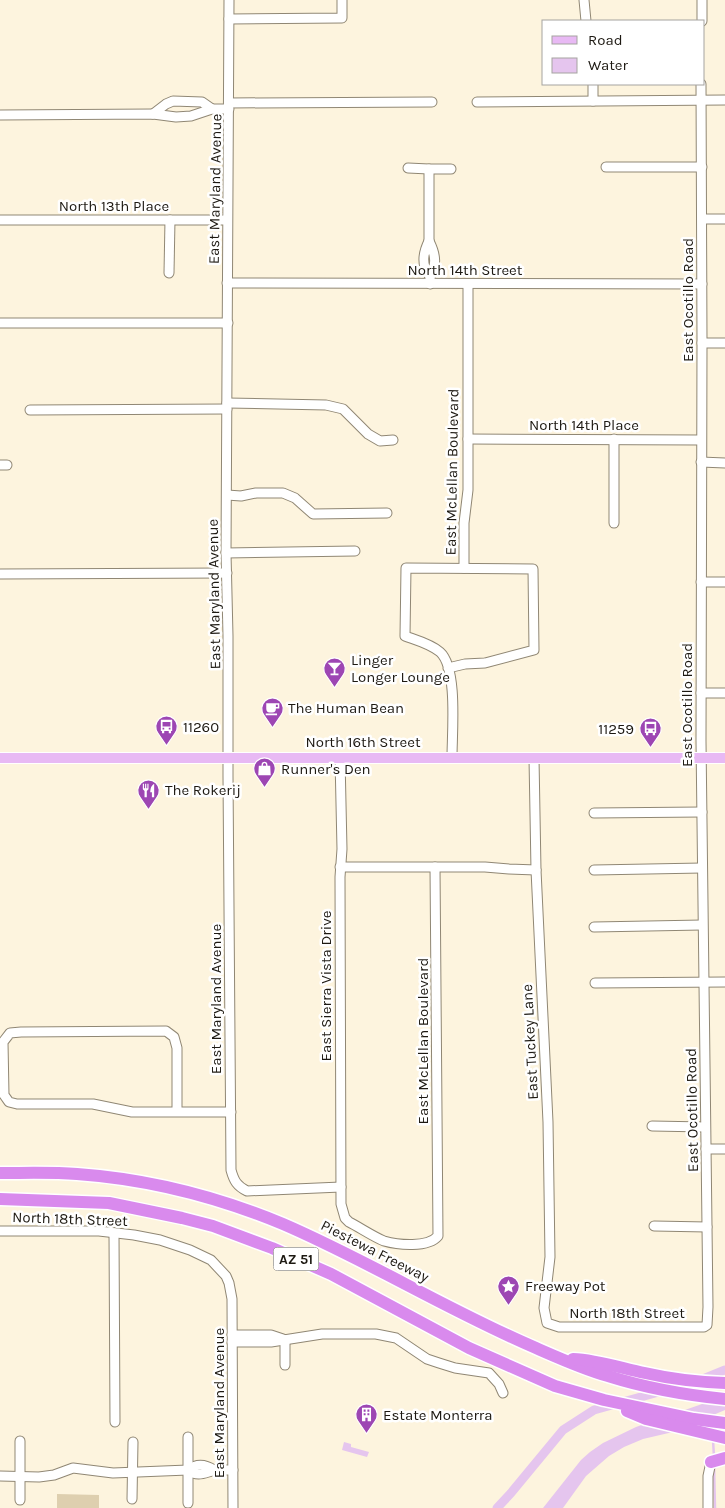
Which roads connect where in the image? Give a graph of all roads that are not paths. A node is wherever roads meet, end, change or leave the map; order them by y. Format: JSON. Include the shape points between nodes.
{"nodes":[{"id":1,"x":229,"y":0,"type":"edge"},
{"id":2,"x":342,"y":0,"type":"edge"},
{"id":3,"x":584,"y":0,"type":"edge"},
{"id":4,"x":702,"y":0,"type":"edge"},
{"id":5,"x":229,"y":19,"type":"junction"},
{"id":6,"x":586,"y":20,"type":"edge"},
{"id":7,"x":702,"y":20,"type":"edge"},
{"id":8,"x":593,"y":85,"type":"edge"},
{"id":9,"x":701,"y":85,"type":"edge"},
{"id":10,"x":701,"y":100,"type":"junction"},
{"id":11,"x":725,"y":100,"type":"edge"},
{"id":12,"x":593,"y":101,"type":"junction"},
{"id":13,"x":432,"y":102,"type":"dead end"},
{"id":14,"x":477,"y":102,"type":"dead end"},
{"id":15,"x":229,"y":106,"type":"junction"},
{"id":16,"x":212,"y":108,"type":"junction"},
{"id":17,"x":153,"y":114,"type":"junction"},
{"id":18,"x":0,"y":115,"type":"edge"},
{"id":19,"x":606,"y":167,"type":"dead end"},
{"id":20,"x":702,"y":167,"type":"junction"},
{"id":21,"x":408,"y":168,"type":"dead end"},
{"id":22,"x":429,"y":169,"type":"junction"},
{"id":23,"x":451,"y":169,"type":"dead end"},
{"id":24,"x":702,"y":219,"type":"junction"},
{"id":25,"x":725,"y":219,"type":"edge"},
{"id":26,"x":0,"y":220,"type":"edge"},
{"id":27,"x":170,"y":220,"type":"junction"},
{"id":28,"x":227,"y":220,"type":"junction"},
{"id":29,"x":169,"y":273,"type":"dead end"},
{"id":30,"x":429,"y":279,"type":"junction"},
{"id":31,"x":228,"y":283,"type":"junction"},
{"id":32,"x":468,"y":284,"type":"junction"},
{"id":33,"x":702,"y":284,"type":"junction"},
{"id":34,"x":0,"y":323,"type":"edge"},
{"id":35,"x":228,"y":323,"type":"junction"},
{"id":36,"x":702,"y":343,"type":"junction"},
{"id":37,"x":725,"y":343,"type":"edge"},
{"id":38,"x":227,"y":406,"type":"junction"},
{"id":39,"x":30,"y":410,"type":"dead end"},
{"id":40,"x":468,"y":439,"type":"junction"},
{"id":41,"x":614,"y":439,"type":"junction"},
{"id":42,"x":393,"y":440,"type":"dead end"},
{"id":43,"x":701,"y":440,"type":"junction"},
{"id":44,"x":702,"y":462,"type":"junction"},
{"id":45,"x":725,"y":462,"type":"edge"},
{"id":46,"x":226,"y":495,"type":"junction"},
{"id":47,"x":387,"y":513,"type":"dead end"},
{"id":48,"x":614,"y":522,"type":"dead end"},
{"id":49,"x":355,"y":551,"type":"dead end"},
{"id":50,"x":226,"y":553,"type":"junction"},
{"id":51,"x":464,"y":568,"type":"junction"},
{"id":52,"x":227,"y":573,"type":"junction"},
{"id":53,"x":0,"y":574,"type":"edge"},
{"id":54,"x":701,"y":582,"type":"junction"},
{"id":55,"x":725,"y":582,"type":"edge"},
{"id":56,"x":448,"y":668,"type":"junction"},
{"id":57,"x":701,"y":693,"type":"junction"},
{"id":58,"x":725,"y":693,"type":"edge"},
{"id":59,"x":452,"y":757,"type":"junction"},
{"id":60,"x":0,"y":758,"type":"edge"},
{"id":61,"x":228,"y":758,"type":"junction"},
{"id":62,"x":340,"y":758,"type":"junction"},
{"id":63,"x":534,"y":758,"type":"junction"},
{"id":64,"x":701,"y":758,"type":"junction"},
{"id":65,"x":725,"y":758,"type":"edge"},
{"id":66,"x":702,"y":812,"type":"junction"},
{"id":67,"x":594,"y":814,"type":"dead end"},
{"id":68,"x":435,"y":866,"type":"junction"},
{"id":69,"x":340,"y":867,"type":"junction"},
{"id":70,"x":702,"y":868,"type":"junction"},
{"id":71,"x":536,"y":870,"type":"junction"},
{"id":72,"x":594,"y":870,"type":"dead end"},
{"id":73,"x":702,"y":925,"type":"junction"},
{"id":74,"x":594,"y":928,"type":"dead end"},
{"id":75,"x":703,"y":982,"type":"junction"},
{"id":76,"x":725,"y":982,"type":"edge"},
{"id":77,"x":595,"y":983,"type":"dead end"},
{"id":78,"x":177,"y":1112,"type":"junction"},
{"id":79,"x":231,"y":1112,"type":"junction"},
{"id":80,"x":652,"y":1126,"type":"dead end"},
{"id":81,"x":705,"y":1127,"type":"junction"},
{"id":82,"x":706,"y":1149,"type":"junction"},
{"id":83,"x":725,"y":1149,"type":"edge"},
{"id":84,"x":0,"y":1173,"type":"edge"},
{"id":85,"x":341,"y":1188,"type":"junction"},
{"id":86,"x":0,"y":1199,"type":"edge"},
{"id":87,"x":343,"y":1214,"type":"joint"},
{"id":88,"x":654,"y":1226,"type":"dead end"},
{"id":89,"x":706,"y":1227,"type":"junction"},
{"id":90,"x":0,"y":1231,"type":"edge"},
{"id":91,"x":114,"y":1233,"type":"junction"},
{"id":92,"x":221,"y":1270,"type":"joint"},
{"id":93,"x":547,"y":1323,"type":"joint"},
{"id":94,"x":707,"y":1326,"type":"joint"},
{"id":95,"x":232,"y":1338,"type":"junction"},
{"id":96,"x":285,"y":1340,"type":"junction"},
{"id":97,"x":560,"y":1359,"type":"junction"},
{"id":98,"x":285,"y":1365,"type":"dead end"},
{"id":99,"x":725,"y":1383,"type":"edge"},
{"id":100,"x":503,"y":1393,"type":"dead end"},
{"id":101,"x":725,"y":1399,"type":"edge"},
{"id":102,"x":604,"y":1400,"type":"junction"},
{"id":103,"x":115,"y":1422,"type":"dead end"},
{"id":104,"x":725,"y":1423,"type":"edge"},
{"id":105,"x":188,"y":1437,"type":"dead end"},
{"id":106,"x":725,"y":1438,"type":"edge"},
{"id":107,"x":20,"y":1441,"type":"dead end"},
{"id":108,"x":133,"y":1442,"type":"dead end"},
{"id":109,"x":725,"y":1458,"type":"edge"},
{"id":110,"x":711,"y":1462,"type":"joint"},
{"id":111,"x":188,"y":1470,"type":"junction"},
{"id":112,"x":233,"y":1470,"type":"junction"},
{"id":113,"x":133,"y":1472,"type":"junction"},
{"id":114,"x":0,"y":1476,"type":"edge"},
{"id":115,"x":20,"y":1477,"type":"junction"},
{"id":116,"x":132,"y":1499,"type":"dead end"},
{"id":117,"x":20,"y":1500,"type":"dead end"},
{"id":118,"x":188,"y":1503,"type":"dead end"},
{"id":119,"x":233,"y":1508,"type":"edge"},
{"id":120,"x":708,"y":1508,"type":"edge"}],
"edges":[{"from":1,"to":5,"type":"street","name":"East Maryland Avenue"},
{"from":2,"to":5,"type":"street","via":[[342,18]]},
{"from":3,"to":6,"type":"street"},
{"from":4,"to":7,"type":"street"},
{"from":5,"to":15,"type":"street","name":"East Maryland Avenue"},
{"from":8,"to":12,"type":"street"},
{"from":9,"to":10,"type":"street","name":"East Ocotillo Road"},
{"from":10,"to":11,"type":"street"},
{"from":10,"to":12,"type":"street"},
{"from":10,"to":20,"type":"street","name":"East Ocotillo Road"},
{"from":12,"to":14,"type":"street"},
{"from":13,"to":15,"type":"street"},
{"from":15,"to":16,"type":"street"},
{"from":15,"to":28,"type":"street","name":"East Maryland Avenue"},
{"from":16,"to":17,"type":"street","via":[[191,116]]},
{"from":16,"to":17,"type":"street","via":[[202,102],[173,101]]},
{"from":17,"to":18,"type":"street"},
{"from":19,"to":20,"type":"street"},
{"from":20,"to":24,"type":"street","name":"East Ocotillo Road"},
{"from":21,"to":22,"type":"street"},
{"from":22,"to":23,"type":"street"},
{"from":22,"to":30,"type":"street","via":[[429,241],[434,251],[429,258],[434,268]]},
{"from":24,"to":25,"type":"street"},
{"from":24,"to":33,"type":"street","name":"East Ocotillo Road"},
{"from":26,"to":27,"type":"street","name":"North 13th Place"},
{"from":27,"to":28,"type":"street","name":"North 13th Place"},
{"from":27,"to":29,"type":"street"},
{"from":28,"to":31,"type":"street","name":"East Maryland Avenue"},
{"from":30,"to":31,"type":"street","name":"North 14th Street"},
{"from":30,"to":32,"type":"street","name":"North 14th Street"},
{"from":31,"to":35,"type":"street","name":"East Maryland Avenue"},
{"from":32,"to":33,"type":"street","name":"North 14th Street"},
{"from":32,"to":40,"type":"street","name":"East McLellan Boulevard"},
{"from":33,"to":36,"type":"street","name":"East Ocotillo Road"},
{"from":34,"to":35,"type":"street"},
{"from":35,"to":38,"type":"street","name":"East Maryland Avenue"},
{"from":36,"to":37,"type":"street"},
{"from":36,"to":43,"type":"street","name":"East Ocotillo Road"},
{"from":38,"to":39,"type":"street"},
{"from":38,"to":42,"type":"street","via":[[326,405],[343,410],[380,441]]},
{"from":38,"to":46,"type":"street","name":"East Maryland Avenue"},
{"from":40,"to":41,"type":"street","name":"North 14th Place"},
{"from":40,"to":51,"type":"street","name":"East McLellan Boulevard"},
{"from":41,"to":43,"type":"street","name":"North 14th Place"},
{"from":41,"to":48,"type":"street"},
{"from":43,"to":44,"type":"street","name":"East Ocotillo Road"},
{"from":44,"to":45,"type":"street"},
{"from":44,"to":54,"type":"street","name":"East Ocotillo Road"},
{"from":46,"to":47,"type":"street","via":[[283,493],[295,498],[313,514]]},
{"from":46,"to":50,"type":"street","name":"East Maryland Avenue"},
{"from":49,"to":50,"type":"street"},
{"from":50,"to":52,"type":"street","name":"East Maryland Avenue"},
{"from":51,"to":56,"type":"street","name":"East McLellan Boulevard","via":[[406,568],[405,636],[440,652]]},
{"from":51,"to":56,"type":"street","via":[[534,569],[534,650],[485,663]]},
{"from":52,"to":53,"type":"street"},
{"from":52,"to":61,"type":"street","name":"East Maryland Avenue"},
{"from":54,"to":55,"type":"street"},
{"from":54,"to":57,"type":"street","name":"East Ocotillo Road"},
{"from":56,"to":59,"type":"street","name":"East McLellan Boulevard","via":[[452,683]]},
{"from":57,"to":58,"type":"street"},
{"from":57,"to":64,"type":"street","name":"East Ocotillo Road"},
{"from":59,"to":62,"type":"main road","name":"North 16th Street"},
{"from":59,"to":63,"type":"main road","name":"North 16th Street"},
{"from":60,"to":61,"type":"main road","name":"North 16th Street"},
{"from":61,"to":62,"type":"main road","name":"North 16th Street"},
{"from":61,"to":79,"type":"street","name":"East Maryland Avenue"},
{"from":62,"to":69,"type":"street","name":"East Sierra Vista Drive"},
{"from":63,"to":64,"type":"main road","name":"North 16th Street"},
{"from":63,"to":71,"type":"street","name":"East Tuckey Lane"},
{"from":64,"to":65,"type":"main road","name":"North 16th Street"},
{"from":64,"to":66,"type":"street","name":"East Ocotillo Road"},
{"from":66,"to":67,"type":"street"},
{"from":66,"to":70,"type":"street","name":"East Ocotillo Road"},
{"from":68,"to":69,"type":"street"},
{"from":68,"to":71,"type":"street"},
{"from":68,"to":87,"type":"street","name":"East McLellan Boulevard","via":[[438,1236],[423,1244],[400,1244],[383,1240],[349,1222]]},
{"from":69,"to":85,"type":"street","name":"East Sierra Vista Drive"},
{"from":70,"to":72,"type":"street"},
{"from":70,"to":73,"type":"street","name":"East Ocotillo Road"},
{"from":71,"to":93,"type":"street","name":"East Tuckey Lane","via":[[548,1122],[550,1257],[544,1308]]},
{"from":73,"to":74,"type":"street"},
{"from":73,"to":75,"type":"street","name":"East Ocotillo Road"},
{"from":75,"to":76,"type":"street"},
{"from":75,"to":77,"type":"street"},
{"from":75,"to":81,"type":"street","name":"East Ocotillo Road"},
{"from":78,"to":78,"type":"street","via":[[132,1112],[93,1104],[9,1102],[4,1095],[3,1042],[10,1033],[21,1032],[166,1031],[174,1037],[177,1048]]},
{"from":78,"to":79,"type":"street"},
{"from":79,"to":85,"type":"street","name":"East Maryland Avenue","via":[[231,1170],[238,1186],[247,1191]]},
{"from":80,"to":81,"type":"street"},
{"from":81,"to":82,"type":"street","name":"East Ocotillo Road"},
{"from":82,"to":83,"type":"street"},
{"from":82,"to":89,"type":"street","name":"East Ocotillo Road"},
{"from":84,"to":97,"type":"highway","name":"Piestewa Freeway","number":"AZ 51","via":[[118,1178],[217,1201],[282,1224]]},
{"from":85,"to":87,"type":"street","name":"East Sierra Vista Drive"},
{"from":86,"to":102,"type":"highway","number":"AZ 51","via":[[109,1203],[213,1226],[331,1274],[468,1348],[533,1377]]},
{"from":88,"to":89,"type":"street"},
{"from":89,"to":94,"type":"street","name":"East Ocotillo Road"},
{"from":90,"to":91,"type":"street","name":"North 18th Street"},
{"from":91,"to":92,"type":"street","name":"North 18th Street","via":[[146,1237],[190,1250],[211,1260]]},
{"from":91,"to":103,"type":"street"},
{"from":92,"to":95,"type":"street","name":"East Maryland Avenue","via":[[231,1291]]},
{"from":93,"to":94,"type":"street","name":"North 18th Street","via":[[559,1326]]},
{"from":95,"to":96,"type":"street"},
{"from":95,"to":112,"type":"street","name":"East Maryland Avenue"},
{"from":96,"to":98,"type":"street"},
{"from":96,"to":100,"type":"street","via":[[322,1334],[389,1336],[438,1363],[489,1373]]},
{"from":97,"to":99,"type":"highway","via":[[588,1360],[684,1380]]},
{"from":97,"to":101,"type":"highway","name":"Piestewa Freeway","number":"AZ 51","via":[[607,1376],[674,1392]]},
{"from":102,"to":104,"type":"highway","number":"AZ 51"},
{"from":102,"to":106,"type":"highway","via":[[646,1419]]},
{"from":105,"to":111,"type":"street"},
{"from":107,"to":115,"type":"street"},
{"from":108,"to":113,"type":"street"},
{"from":109,"to":110,"type":"highway"},
{"from":110,"to":120,"type":"street"},
{"from":111,"to":112,"type":"street","via":[[194,1474]]},
{"from":111,"to":113,"type":"street"},
{"from":111,"to":118,"type":"street"},
{"from":112,"to":119,"type":"street","name":"East Maryland Avenue"},
{"from":113,"to":115,"type":"street","via":[[73,1468],[54,1475]]},
{"from":113,"to":116,"type":"street"},
{"from":114,"to":115,"type":"street"},
{"from":115,"to":117,"type":"street"}]}
